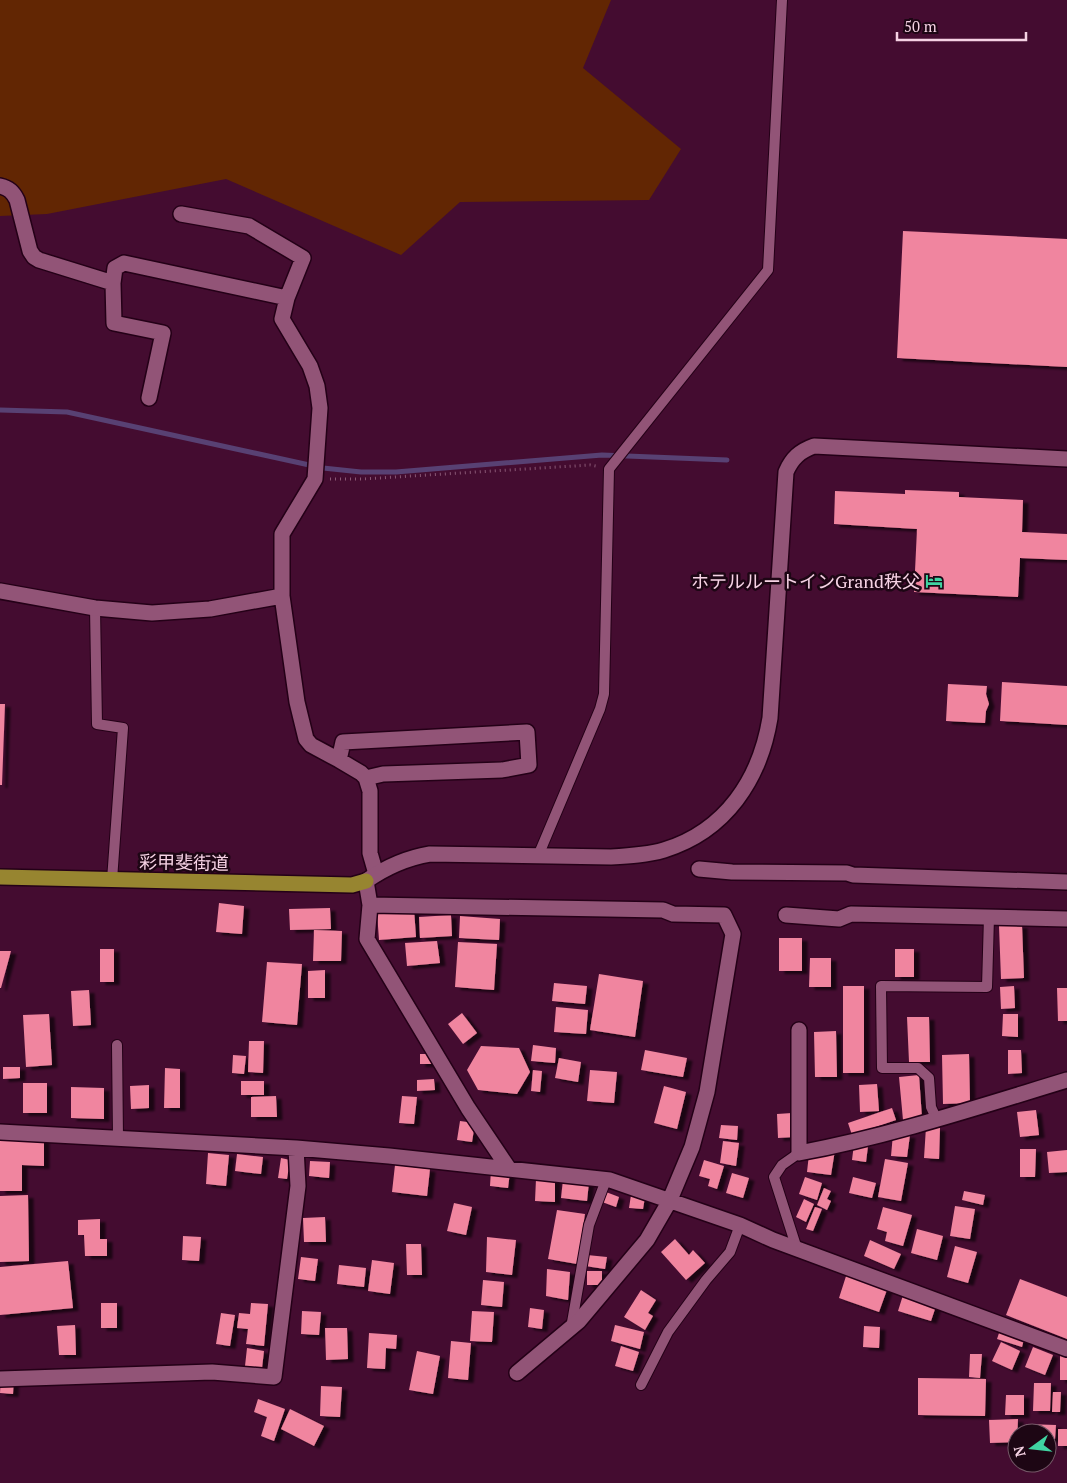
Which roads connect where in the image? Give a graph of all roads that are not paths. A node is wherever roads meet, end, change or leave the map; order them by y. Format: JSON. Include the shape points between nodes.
{"nodes":[{"id":1,"x":782,"y":0,"type":"edge"},
{"id":2,"x":0,"y":186,"type":"edge"},
{"id":3,"x":181,"y":214,"type":"dead end"},
{"id":4,"x":113,"y":284,"type":"junction"},
{"id":5,"x":287,"y":298,"type":"junction"},
{"id":6,"x":149,"y":398,"type":"dead end"},
{"id":7,"x":1067,"y":459,"type":"edge"},
{"id":8,"x":0,"y":591,"type":"edge"},
{"id":9,"x":282,"y":596,"type":"junction"},
{"id":10,"x":95,"y":608,"type":"junction"},
{"id":11,"x":339,"y":760,"type":"junction"},
{"id":12,"x":366,"y":778,"type":"junction"},
{"id":13,"x":538,"y":856,"type":"junction"},
{"id":14,"x":700,"y":868,"type":"dead end"},
{"id":15,"x":0,"y":876,"type":"edge"},
{"id":16,"x":371,"y":877,"type":"junction"},
{"id":17,"x":112,"y":880,"type":"junction"},
{"id":18,"x":1067,"y":882,"type":"edge"},
{"id":19,"x":370,"y":905,"type":"junction"},
{"id":20,"x":786,"y":915,"type":"dead end"},
{"id":21,"x":989,"y":917,"type":"junction"},
{"id":22,"x":1067,"y":919,"type":"edge"},
{"id":23,"x":799,"y":1030,"type":"dead end"},
{"id":24,"x":116,"y":1045,"type":"dead end"},
{"id":25,"x":1067,"y":1080,"type":"edge"},
{"id":26,"x":937,"y":1120,"type":"junction"},
{"id":27,"x":0,"y":1132,"type":"edge"},
{"id":28,"x":118,"y":1138,"type":"junction"},
{"id":29,"x":296,"y":1148,"type":"junction"},
{"id":30,"x":799,"y":1153,"type":"junction"},
{"id":31,"x":509,"y":1169,"type":"junction"},
{"id":32,"x":606,"y":1180,"type":"junction"},
{"id":33,"x":669,"y":1202,"type":"junction"},
{"id":34,"x":740,"y":1225,"type":"junction"},
{"id":35,"x":797,"y":1249,"type":"junction"},
{"id":36,"x":571,"y":1328,"type":"junction"},
{"id":37,"x":1067,"y":1349,"type":"edge"},
{"id":38,"x":517,"y":1373,"type":"dead end"},
{"id":39,"x":0,"y":1378,"type":"edge"},
{"id":40,"x":641,"y":1385,"type":"dead end"}],
"edges":[{"from":1,"to":13,"type":"lane","via":[[768,270],[609,469],[604,694]]},
{"from":2,"to":4,"type":"street","via":[[14,193],[34,258]]},
{"from":3,"to":5,"type":"street","via":[[249,226],[303,258]]},
{"from":4,"to":5,"type":"street","via":[[115,268],[124,263]]},
{"from":4,"to":6,"type":"street","via":[[114,323],[163,333]]},
{"from":5,"to":9,"type":"street","via":[[282,319],[310,366],[320,408],[315,479],[282,534]]},
{"from":7,"to":13,"type":"street","via":[[814,446],[803,450],[791,460],[786,472],[766,742],[743,791],[727,812],[707,829],[664,850],[638,855]]},
{"from":8,"to":10,"type":"street"},
{"from":9,"to":10,"type":"street","via":[[210,609],[152,613]]},
{"from":9,"to":11,"type":"street","via":[[297,702],[306,739],[316,749]]},
{"from":10,"to":17,"type":"lane","via":[[97,724],[123,728]]},
{"from":11,"to":12,"type":"street"},
{"from":11,"to":12,"type":"street","via":[[343,742],[526,732],[529,765],[502,770],[383,774]]},
{"from":12,"to":16,"type":"street","via":[[370,791]]},
{"from":13,"to":16,"type":"street","via":[[430,854],[394,864]]},
{"from":14,"to":18,"type":"street","via":[[732,872]]},
{"from":15,"to":17,"type":"highway","name":"彩甲斐街道"},
{"from":16,"to":17,"type":"highway","name":"彩甲斐街道","via":[[352,885]]},
{"from":16,"to":19,"type":"street"},
{"from":19,"to":31,"type":"street","via":[[367,939],[468,1108]]},
{"from":19,"to":33,"type":"street","via":[[663,910],[673,914],[724,915],[733,934],[707,1092],[692,1147]]},
{"from":20,"to":21,"type":"street","via":[[839,919],[851,914]]},
{"from":21,"to":22,"type":"street"},
{"from":21,"to":26,"type":"lane","via":[[988,987],[881,986],[882,1068],[918,1068],[928,1078],[931,1107]]},
{"from":23,"to":30,"type":"street"},
{"from":24,"to":28,"type":"lane"},
{"from":25,"to":26,"type":"street"},
{"from":26,"to":30,"type":"street"},
{"from":27,"to":28,"type":"street"},
{"from":28,"to":29,"type":"street"},
{"from":29,"to":31,"type":"street"},
{"from":29,"to":39,"type":"street","via":[[298,1186],[274,1377],[212,1372]]},
{"from":30,"to":35,"type":"lane","via":[[782,1165],[774,1177]]},
{"from":31,"to":32,"type":"street"},
{"from":32,"to":33,"type":"street"},
{"from":32,"to":36,"type":"lane","via":[[589,1225]]},
{"from":33,"to":34,"type":"street"},
{"from":33,"to":36,"type":"street","via":[[647,1240]]},
{"from":34,"to":35,"type":"street"},
{"from":34,"to":40,"type":"lane","via":[[730,1252],[668,1332]]},
{"from":35,"to":37,"type":"street"},
{"from":36,"to":38,"type":"street"}]}
